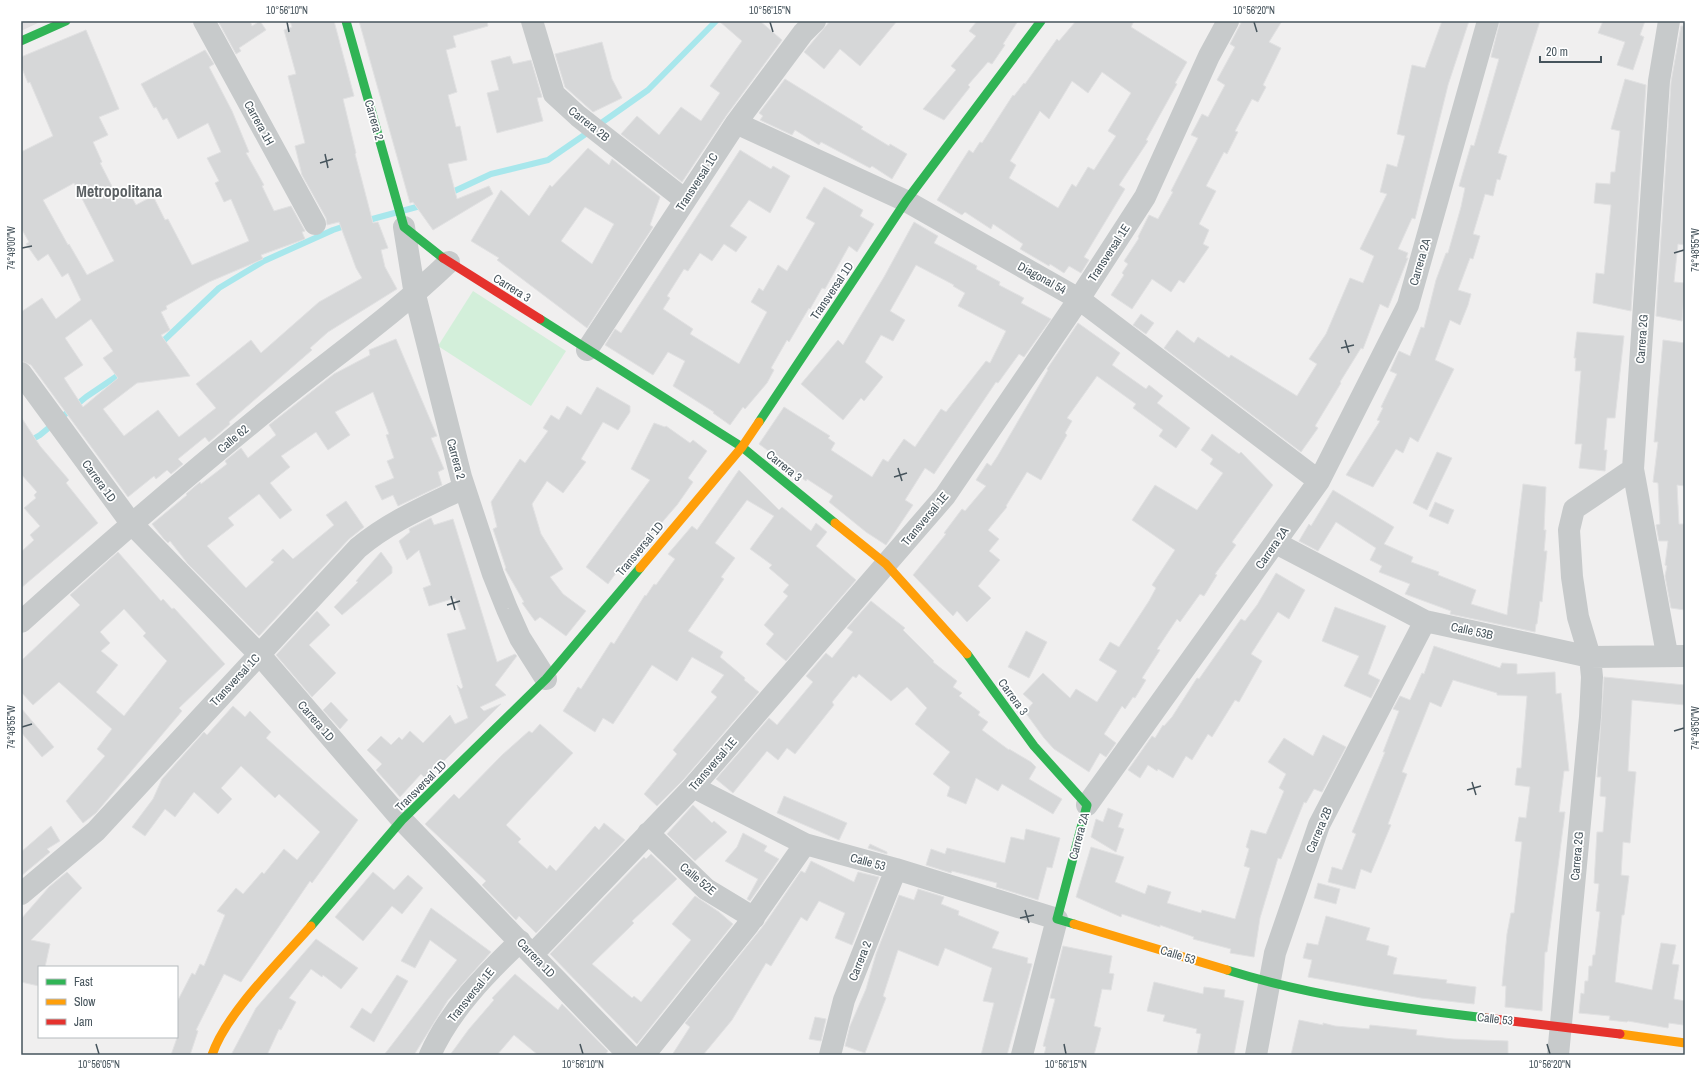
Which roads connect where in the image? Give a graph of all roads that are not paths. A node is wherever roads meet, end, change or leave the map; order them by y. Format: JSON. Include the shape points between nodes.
{"nodes":[{"id":1,"x":66,"y":21,"type":"edge"},
{"id":2,"x":204,"y":21,"type":"edge"},
{"id":3,"x":346,"y":21,"type":"edge"},
{"id":4,"x":532,"y":21,"type":"edge"},
{"id":5,"x":1041,"y":21,"type":"edge"},
{"id":6,"x":1228,"y":21,"type":"edge"},
{"id":7,"x":1488,"y":21,"type":"edge"},
{"id":8,"x":1669,"y":21,"type":"edge"},
{"id":9,"x":803,"y":25,"type":"edge"},
{"id":10,"x":21,"y":41,"type":"edge"},
{"id":11,"x":736,"y":122,"type":"junction"},
{"id":12,"x":685,"y":200,"type":"junction"},
{"id":13,"x":906,"y":201,"type":"junction"},
{"id":14,"x":315,"y":224,"type":"dead end"},
{"id":15,"x":402,"y":224,"type":"junction"},
{"id":16,"x":453,"y":265,"type":"junction"},
{"id":17,"x":415,"y":295,"type":"junction"},
{"id":18,"x":1079,"y":299,"type":"junction"},
{"id":19,"x":587,"y":350,"type":"junction"},
{"id":20,"x":21,"y":373,"type":"edge"},
{"id":21,"x":742,"y":447,"type":"junction"},
{"id":22,"x":1633,"y":469,"type":"junction"},
{"id":23,"x":1319,"y":481,"type":"junction"},
{"id":24,"x":464,"y":488,"type":"junction"},
{"id":25,"x":131,"y":524,"type":"junction"},
{"id":26,"x":1276,"y":543,"type":"junction"},
{"id":27,"x":886,"y":564,"type":"junction"},
{"id":28,"x":1425,"y":621,"type":"junction"},
{"id":29,"x":21,"y":622,"type":"edge"},
{"id":30,"x":259,"y":654,"type":"junction"},
{"id":31,"x":1676,"y":655,"type":"edge"},
{"id":32,"x":1590,"y":657,"type":"junction"},
{"id":33,"x":546,"y":679,"type":"junction"},
{"id":34,"x":693,"y":787,"type":"junction"},
{"id":35,"x":1087,"y":805,"type":"junction"},
{"id":36,"x":402,"y":820,"type":"junction"},
{"id":37,"x":648,"y":833,"type":"junction"},
{"id":38,"x":805,"y":844,"type":"junction"},
{"id":39,"x":896,"y":869,"type":"junction"},
{"id":40,"x":21,"y":894,"type":"edge"},
{"id":41,"x":754,"y":918,"type":"junction"},
{"id":42,"x":1057,"y":919,"type":"junction"},
{"id":43,"x":526,"y":948,"type":"junction"},
{"id":44,"x":1269,"y":983,"type":"junction"},
{"id":45,"x":1561,"y":1026,"type":"junction"},
{"id":46,"x":1685,"y":1043,"type":"edge"},
{"id":47,"x":212,"y":1055,"type":"edge"},
{"id":48,"x":430,"y":1055,"type":"edge"},
{"id":49,"x":629,"y":1055,"type":"edge"},
{"id":50,"x":644,"y":1055,"type":"edge"},
{"id":51,"x":830,"y":1055,"type":"edge"},
{"id":52,"x":1022,"y":1055,"type":"edge"},
{"id":53,"x":1256,"y":1055,"type":"edge"},
{"id":54,"x":1558,"y":1055,"type":"edge"}],
"edges":[{"from":1,"to":10,"type":"street"},
{"from":2,"to":14,"type":"street","name":"Carrera 1H"},
{"from":3,"to":15,"type":"street","name":"Carrera 2"},
{"from":4,"to":12,"type":"street","name":"Carrera 2B","via":[[554,94],[578,116]]},
{"from":5,"to":13,"type":"street","name":"Transversal 1D"},
{"from":6,"to":18,"type":"street","name":"Transversal 1E","via":[[1209,56],[1145,197]]},
{"from":7,"to":23,"type":"street","name":"Carrera 2A","via":[[1408,305]]},
{"from":8,"to":22,"type":"street","name":"Carrera 2G","via":[[1659,81]]},
{"from":9,"to":11,"type":"street","name":"Transversal 1C"},
{"from":11,"to":12,"type":"street","name":"Transversal 1C"},
{"from":11,"to":13,"type":"street","name":"Diagonal 54"},
{"from":12,"to":19,"type":"street","name":"Transversal 1C"},
{"from":13,"to":18,"type":"street","name":"Diagonal 54"},
{"from":13,"to":21,"type":"street","name":"Transversal 1D"},
{"from":15,"to":16,"type":"street","name":"Carrera 3"},
{"from":15,"to":17,"type":"street","name":"Carrera 2"},
{"from":16,"to":17,"type":"street","name":"Calle 62"},
{"from":16,"to":19,"type":"street","name":"Carrera 3"},
{"from":17,"to":24,"type":"street","name":"Carrera 2"},
{"from":17,"to":25,"type":"street","name":"Calle 62","via":[[269,408]]},
{"from":18,"to":23,"type":"street","name":"Diagonal 54"},
{"from":18,"to":27,"type":"street","name":"Transversal 1E","via":[[945,496]]},
{"from":19,"to":21,"type":"street","name":"Carrera 3"},
{"from":20,"to":25,"type":"street","name":"Carrera 1D"},
{"from":21,"to":27,"type":"street","name":"Carrera 3"},
{"from":21,"to":33,"type":"street","name":"Transversal 1D"},
{"from":22,"to":31,"type":"street","name":"Carrera 2G"},
{"from":22,"to":32,"type":"street","name":"Carrera 2G","via":[[1574,509],[1569,530],[1578,617]]},
{"from":23,"to":26,"type":"street","name":"Carrera 2A"},
{"from":24,"to":30,"type":"street","name":"Transversal 1C","via":[[400,518],[358,548]]},
{"from":24,"to":33,"type":"street","name":"Carrera 2","via":[[507,610],[520,638]]},
{"from":25,"to":29,"type":"street","name":"Calle 62"},
{"from":25,"to":30,"type":"street","name":"Carrera 1D"},
{"from":26,"to":28,"type":"street","name":"Calle 53B"},
{"from":26,"to":35,"type":"street","name":"Carrera 2A"},
{"from":27,"to":34,"type":"street","name":"Transversal 1E"},
{"from":27,"to":35,"type":"street","name":"Carrera 3","via":[[960,646],[1034,746]]},
{"from":28,"to":32,"type":"street","name":"Calle 53B"},
{"from":28,"to":44,"type":"street","name":"Carrera 2B","via":[[1319,825],[1275,953]]},
{"from":30,"to":36,"type":"street","name":"Carrera 1D"},
{"from":30,"to":40,"type":"street","name":"Transversal 1C","via":[[96,831]]},
{"from":31,"to":32,"type":"street","name":"Calle 53B"},
{"from":32,"to":45,"type":"street","name":"Carrera 2G","via":[[1590,717]]},
{"from":33,"to":36,"type":"street","name":"Transversal 1D"},
{"from":34,"to":37,"type":"street","name":"Transversal 1E"},
{"from":34,"to":38,"type":"street","name":"Calle 53"},
{"from":35,"to":42,"type":"street","name":"Carrera 2A"},
{"from":36,"to":43,"type":"street","name":"Carrera 1D"},
{"from":36,"to":47,"type":"street","name":"Transversal 1D","via":[[243,1004],[217,1040]]},
{"from":37,"to":41,"type":"street","name":"Calle 52E","via":[[706,889]]},
{"from":37,"to":43,"type":"street","name":"Transversal 1E"},
{"from":38,"to":39,"type":"street","name":"Calle 53"},
{"from":38,"to":41,"type":"street"},
{"from":39,"to":42,"type":"street","name":"Calle 53"},
{"from":39,"to":51,"type":"street","name":"Carrera 2","via":[[844,1000]]},
{"from":41,"to":50,"type":"street"},
{"from":42,"to":44,"type":"street","name":"Calle 53"},
{"from":42,"to":52,"type":"street","name":"Carrera 2A"},
{"from":43,"to":48,"type":"street","name":"Transversal 1E","via":[[490,971],[457,1009]]},
{"from":43,"to":49,"type":"street","name":"Carrera 1D"},
{"from":44,"to":45,"type":"street","name":"Calle 53","via":[[1419,1010]]},
{"from":44,"to":53,"type":"street","name":"Carrera 2B"},
{"from":45,"to":46,"type":"street","name":"Calle 53"},
{"from":45,"to":54,"type":"street","name":"Carrera 2G"}]}
